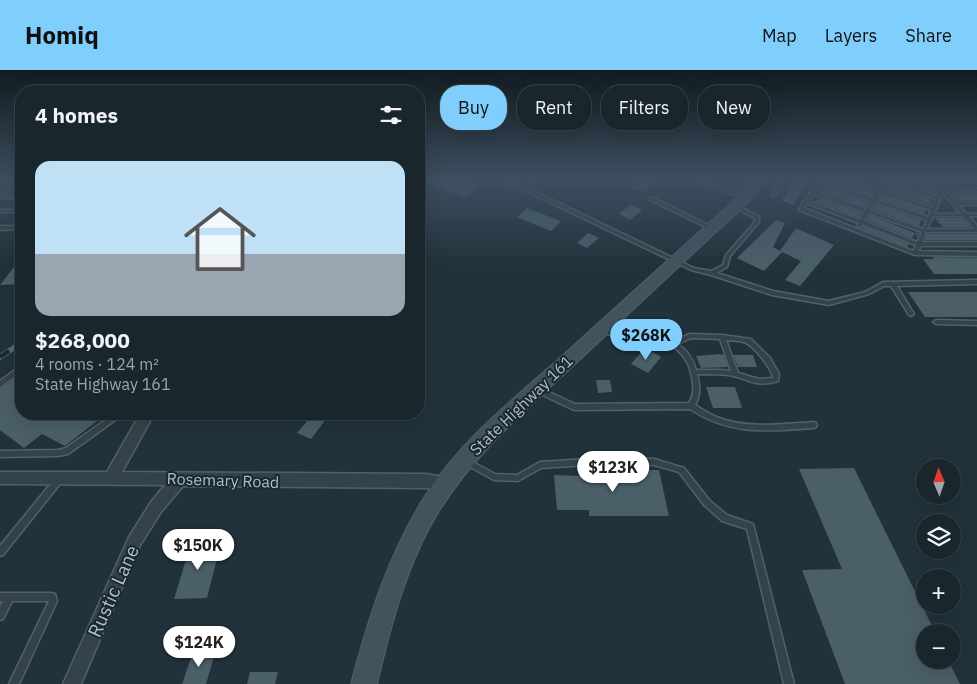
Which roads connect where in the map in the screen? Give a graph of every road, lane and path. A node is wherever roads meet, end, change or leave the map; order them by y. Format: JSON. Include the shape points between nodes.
{"nodes":[{"id":1,"x":570,"y":209,"type":"edge"},
{"id":2,"x":672,"y":209,"type":"edge"},
{"id":3,"x":733,"y":209,"type":"edge"},
{"id":4,"x":748,"y":209,"type":"edge"},
{"id":5,"x":801,"y":209,"type":"edge"},
{"id":6,"x":825,"y":209,"type":"edge"},
{"id":7,"x":861,"y":209,"type":"edge"},
{"id":8,"x":907,"y":209,"type":"edge"},
{"id":9,"x":917,"y":209,"type":"edge"},
{"id":10,"x":934,"y":209,"type":"edge"},
{"id":11,"x":959,"y":209,"type":"edge"},
{"id":12,"x":0,"y":211,"type":"edge"},
{"id":13,"x":15,"y":211,"type":"edge"},
{"id":14,"x":868,"y":211,"type":"junction"},
{"id":15,"x":931,"y":215,"type":"junction"},
{"id":16,"x":964,"y":215,"type":"junction"},
{"id":17,"x":977,"y":215,"type":"edge"},
{"id":18,"x":862,"y":222,"type":"junction"},
{"id":19,"x":0,"y":228,"type":"edge"},
{"id":20,"x":15,"y":228,"type":"edge"},
{"id":21,"x":712,"y":228,"type":"junction"},
{"id":22,"x":857,"y":230,"type":"junction"},
{"id":23,"x":977,"y":230,"type":"edge"},
{"id":24,"x":924,"y":231,"type":"junction"},
{"id":25,"x":919,"y":244,"type":"junction"},
{"id":26,"x":977,"y":244,"type":"edge"},
{"id":27,"x":916,"y":253,"type":"junction"},
{"id":28,"x":977,"y":254,"type":"edge"},
{"id":29,"x":676,"y":262,"type":"junction"},
{"id":30,"x":712,"y":273,"type":"junction"},
{"id":31,"x":977,"y":282,"type":"edge"},
{"id":32,"x":893,"y":284,"type":"junction"},
{"id":33,"x":911,"y":314,"type":"dead end"},
{"id":34,"x":936,"y":322,"type":"dead end"},
{"id":35,"x":977,"y":322,"type":"edge"},
{"id":36,"x":599,"y":331,"type":"junction"},
{"id":37,"x":722,"y":337,"type":"junction"},
{"id":38,"x":674,"y":343,"type":"junction"},
{"id":39,"x":695,"y":372,"type":"junction"},
{"id":40,"x":15,"y":373,"type":"edge"},
{"id":41,"x":735,"y":374,"type":"junction"},
{"id":42,"x":0,"y":384,"type":"edge"},
{"id":43,"x":536,"y":389,"type":"junction"},
{"id":44,"x":691,"y":406,"type":"junction"},
{"id":45,"x":112,"y":420,"type":"edge"},
{"id":46,"x":144,"y":420,"type":"edge"},
{"id":47,"x":814,"y":425,"type":"dead end"},
{"id":48,"x":0,"y":454,"type":"edge"},
{"id":49,"x":464,"y":461,"type":"junction"},
{"id":50,"x":60,"y":477,"type":"junction"},
{"id":51,"x":0,"y":478,"type":"edge"},
{"id":52,"x":111,"y":478,"type":"junction"},
{"id":53,"x":180,"y":479,"type":"junction"},
{"id":54,"x":446,"y":483,"type":"junction"},
{"id":55,"x":0,"y":552,"type":"edge"},
{"id":56,"x":10,"y":597,"type":"junction"},
{"id":57,"x":0,"y":598,"type":"edge"},
{"id":58,"x":0,"y":616,"type":"edge"},
{"id":59,"x":14,"y":684,"type":"edge"},
{"id":60,"x":72,"y":684,"type":"edge"},
{"id":61,"x":364,"y":684,"type":"edge"},
{"id":62,"x":789,"y":684,"type":"edge"}],
"edges":[{"from":1,"to":29,"type":"lane"},
{"from":2,"to":21,"type":"lane"},
{"from":3,"to":21,"type":"main road","name":"State Highway 161"},
{"from":4,"to":30,"type":"lane","via":[[757,217],[757,222],[728,256],[725,266]]},
{"from":5,"to":22,"type":"lane"},
{"from":6,"to":18,"type":"lane"},
{"from":7,"to":14,"type":"lane"},
{"from":8,"to":15,"type":"lane"},
{"from":9,"to":15,"type":"lane"},
{"from":10,"to":15,"type":"lane"},
{"from":11,"to":16,"type":"lane"},
{"from":12,"to":13,"type":"lane"},
{"from":14,"to":18,"type":"lane"},
{"from":14,"to":24,"type":"lane"},
{"from":15,"to":16,"type":"lane"},
{"from":15,"to":24,"type":"lane"},
{"from":16,"to":17,"type":"lane"},
{"from":16,"to":23,"type":"lane"},
{"from":18,"to":22,"type":"lane"},
{"from":18,"to":25,"type":"lane"},
{"from":19,"to":20,"type":"lane"},
{"from":21,"to":29,"type":"main road","name":"State Highway 161"},
{"from":22,"to":27,"type":"lane"},
{"from":23,"to":24,"type":"lane"},
{"from":24,"to":25,"type":"lane"},
{"from":25,"to":26,"type":"lane"},
{"from":25,"to":27,"type":"lane"},
{"from":27,"to":28,"type":"lane"},
{"from":29,"to":30,"type":"lane"},
{"from":29,"to":36,"type":"main road","name":"State Highway 161"},
{"from":30,"to":32,"type":"lane","via":[[772,293],[829,303],[867,293],[883,284]]},
{"from":31,"to":32,"type":"lane"},
{"from":32,"to":33,"type":"lane"},
{"from":34,"to":35,"type":"lane"},
{"from":36,"to":38,"type":"lane","via":[[653,337]]},
{"from":36,"to":43,"type":"main road","name":"State Highway 161"},
{"from":37,"to":38,"type":"lane","via":[[690,336]]},
{"from":37,"to":41,"type":"lane"},
{"from":37,"to":41,"type":"lane","via":[[749,341],[768,360],[776,379],[755,382]]},
{"from":38,"to":39,"type":"lane","via":[[686,352]]},
{"from":39,"to":41,"type":"lane"},
{"from":39,"to":44,"type":"lane","via":[[698,396]]},
{"from":40,"to":42,"type":"lane"},
{"from":43,"to":44,"type":"lane","via":[[574,407]]},
{"from":43,"to":49,"type":"main road","name":"State Highway 161"},
{"from":44,"to":47,"type":"lane","via":[[704,416],[726,424]]},
{"from":45,"to":48,"type":"lane","via":[[68,451]]},
{"from":46,"to":52,"type":"street"},
{"from":49,"to":54,"type":"main road","name":"State Highway 161"},
{"from":49,"to":62,"type":"lane","via":[[494,477],[518,478],[540,465],[619,460],[654,462],[681,470],[707,503],[725,518],[750,526]]},
{"from":50,"to":51,"type":"street","name":"Rosemary Road"},
{"from":50,"to":52,"type":"street","name":"Rosemary Road"},
{"from":50,"to":55,"type":"lane"},
{"from":52,"to":53,"type":"street","name":"Rosemary Road"},
{"from":53,"to":54,"type":"street","name":"Rosemary Road"},
{"from":53,"to":60,"type":"street","name":"Rustic Lane","via":[[156,507],[134,542]]},
{"from":54,"to":61,"type":"main road","name":"State Highway 161","via":[[403,559]]},
{"from":56,"to":57,"type":"lane"},
{"from":56,"to":58,"type":"lane"},
{"from":56,"to":59,"type":"lane","via":[[52,597],[54,601]]}]}
